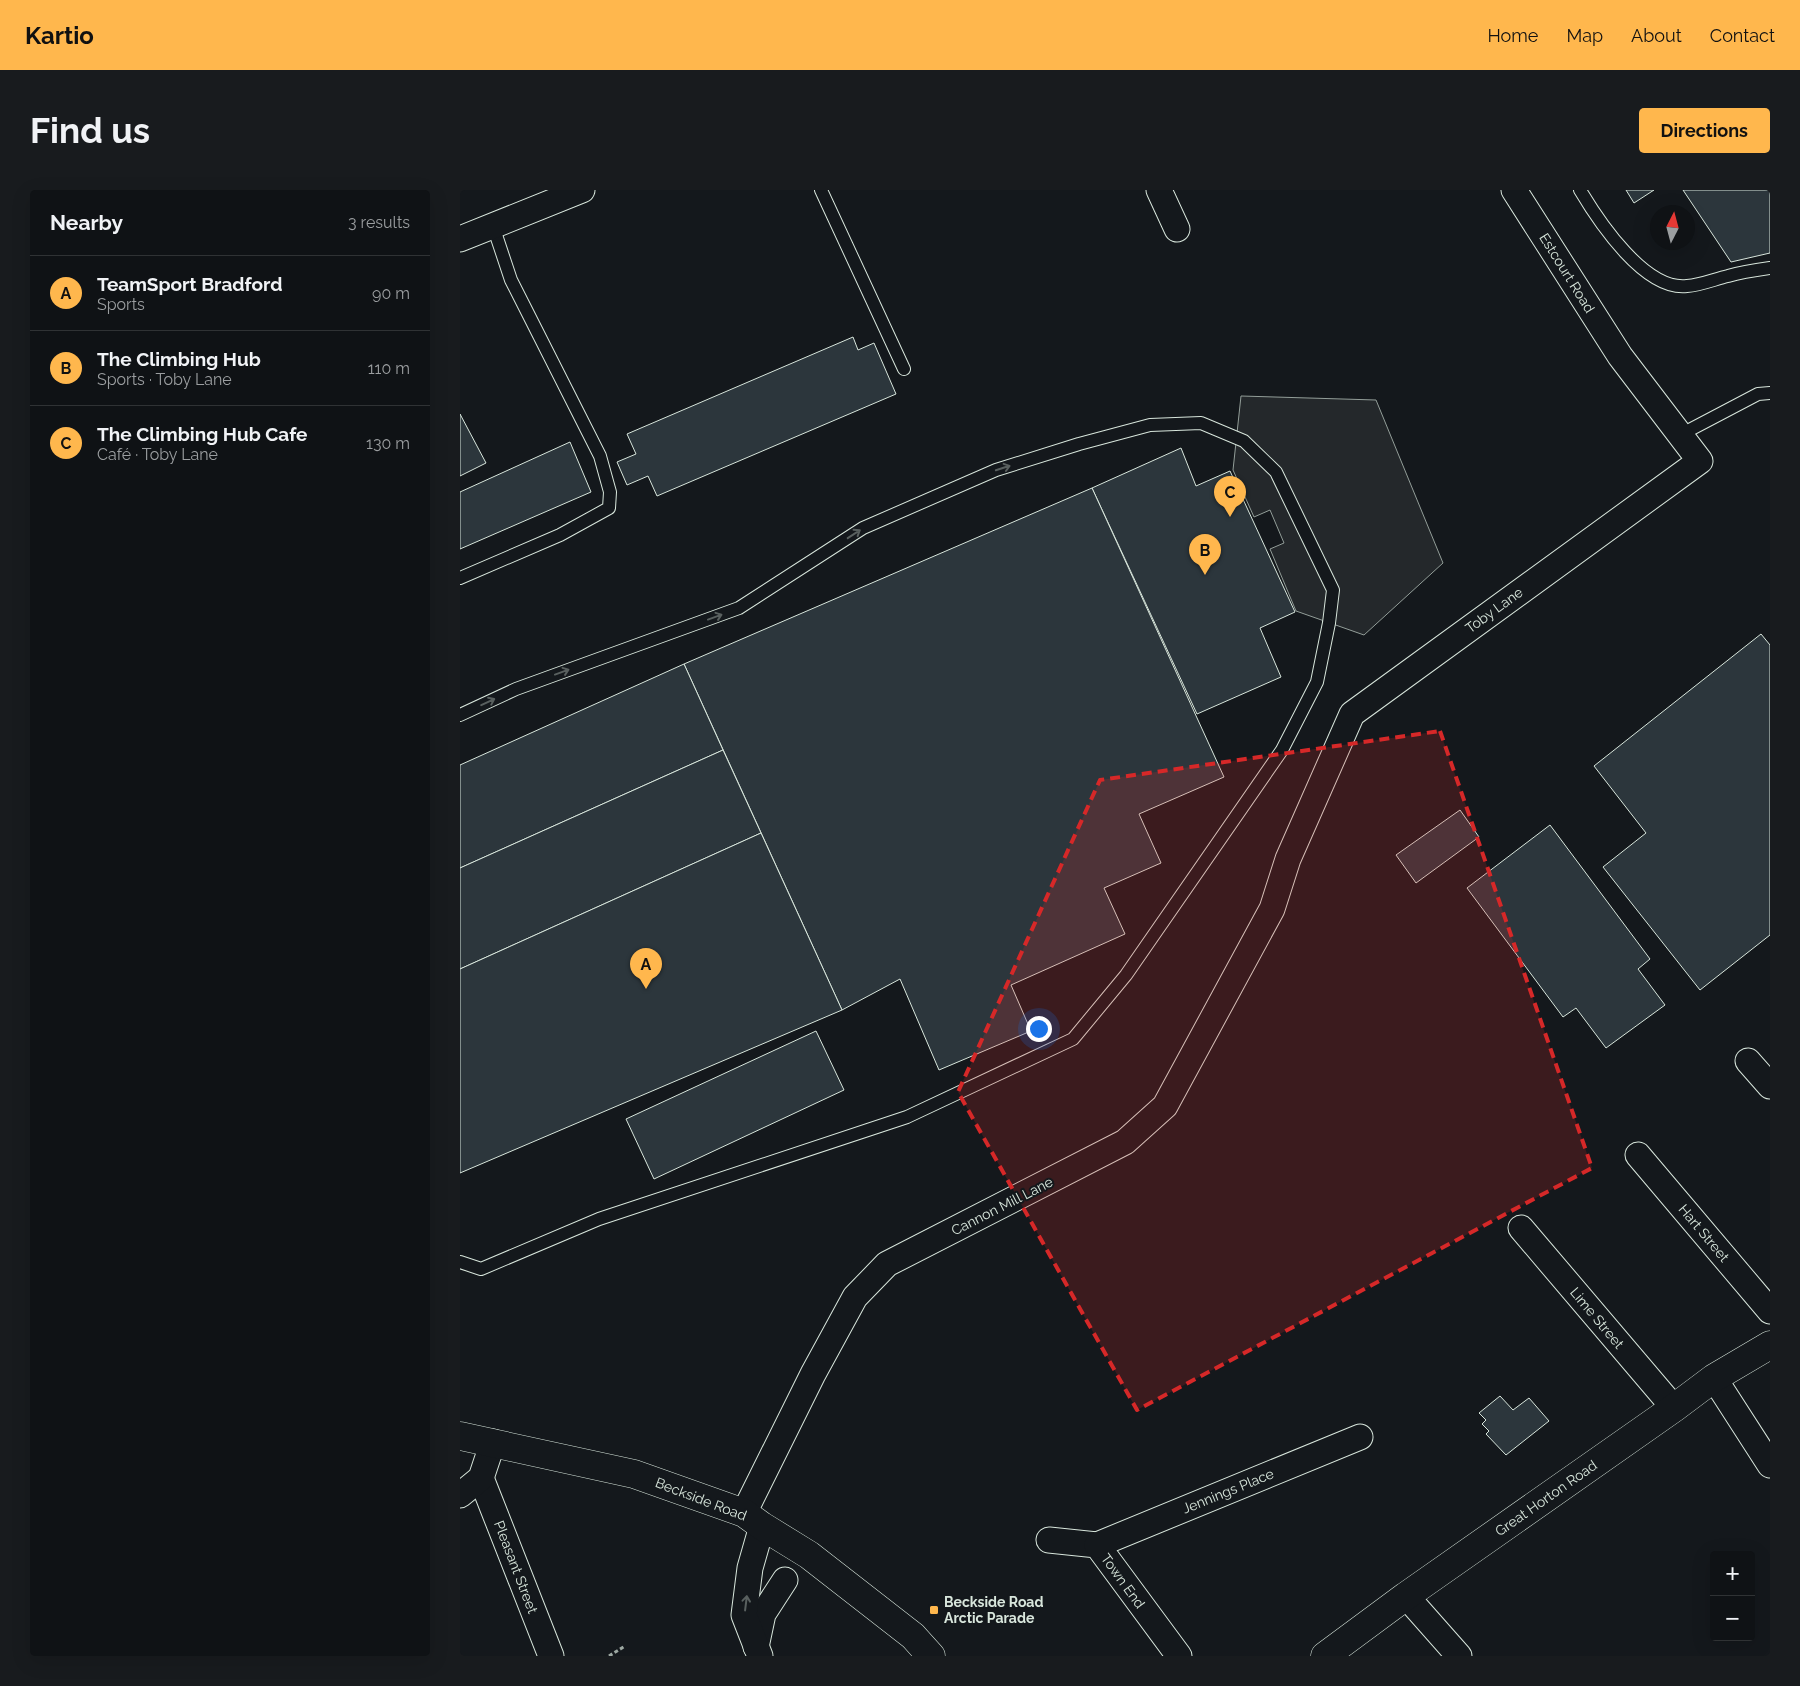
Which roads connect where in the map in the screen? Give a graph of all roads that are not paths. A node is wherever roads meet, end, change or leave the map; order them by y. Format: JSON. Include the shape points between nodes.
{"nodes":[{"id":1,"x":582,"y":190,"type":"edge"},
{"id":2,"x":821,"y":190,"type":"edge"},
{"id":3,"x":1159,"y":190,"type":"edge"},
{"id":4,"x":1514,"y":190,"type":"edge"},
{"id":5,"x":1580,"y":190,"type":"edge"},
{"id":6,"x":493,"y":226,"type":"junction"},
{"id":7,"x":1177,"y":229,"type":"dead end"},
{"id":8,"x":460,"y":239,"type":"edge"},
{"id":9,"x":1770,"y":268,"type":"edge"},
{"id":10,"x":1620,"y":356,"type":"joint"},
{"id":11,"x":904,"y":369,"type":"dead end"},
{"id":12,"x":1770,"y":393,"type":"edge"},
{"id":13,"x":1680,"y":435,"type":"junction"},
{"id":14,"x":460,"y":578,"type":"edge"},
{"id":15,"x":460,"y":716,"type":"edge"},
{"id":16,"x":1272,"y":909,"type":"joint"},
{"id":17,"x":1748,"y":1061,"type":"dead end"},
{"id":18,"x":1770,"y":1086,"type":"edge"},
{"id":19,"x":1638,"y":1155,"type":"dead end"},
{"id":20,"x":1521,"y":1228,"type":"dead end"},
{"id":21,"x":460,"y":1262,"type":"edge"},
{"id":22,"x":1770,"y":1311,"type":"edge"},
{"id":23,"x":1770,"y":1345,"type":"edge"},
{"id":24,"x":1714,"y":1378,"type":"junction"},
{"id":25,"x":1674,"y":1408,"type":"junction"},
{"id":26,"x":460,"y":1436,"type":"edge"},
{"id":27,"x":1360,"y":1436,"type":"dead end"},
{"id":28,"x":493,"y":1442,"type":"junction"},
{"id":29,"x":1770,"y":1465,"type":"edge"},
{"id":30,"x":481,"y":1478,"type":"junction"},
{"id":31,"x":460,"y":1495,"type":"edge"},
{"id":32,"x":753,"y":1520,"type":"junction"},
{"id":33,"x":1049,"y":1540,"type":"dead end"},
{"id":34,"x":1097,"y":1545,"type":"junction"},
{"id":35,"x":785,"y":1580,"type":"dead end"},
{"id":36,"x":1406,"y":1596,"type":"junction"},
{"id":37,"x":758,"y":1653,"type":"edge"},
{"id":38,"x":1328,"y":1655,"type":"edge"},
{"id":39,"x":550,"y":1656,"type":"edge"},
{"id":40,"x":931,"y":1656,"type":"edge"},
{"id":41,"x":1179,"y":1656,"type":"edge"},
{"id":42,"x":1459,"y":1656,"type":"edge"}],
"edges":[{"from":1,"to":6,"type":"street"},
{"from":2,"to":11,"type":"lane"},
{"from":3,"to":7,"type":"street"},
{"from":4,"to":10,"type":"street","name":"Estcourt Road"},
{"from":5,"to":9,"type":"lane","via":[[1595,214],[1636,264],[1662,283],[1686,286]]},
{"from":6,"to":8,"type":"street"},
{"from":6,"to":14,"type":"lane","via":[[511,280],[600,456],[610,492],[608,508],[560,535]]},
{"from":10,"to":13,"type":"street","name":"Toby Lane"},
{"from":12,"to":13,"type":"lane","via":[[1758,394]]},
{"from":13,"to":16,"type":"street","name":"Toby Lane","via":[[1700,461],[1352,714],[1288,859]]},
{"from":15,"to":21,"type":"lane","one_way":true,"via":[[516,688],[739,608],[863,528],[996,470],[1150,425],[1201,424],[1244,441],[1276,472],[1333,590],[1317,682],[1282,750],[1126,975],[1073,1039],[906,1117],[599,1219],[481,1269]]},
{"from":16,"to":32,"type":"street","name":"Cannon Mill Lane","via":[[1165,1106],[1125,1142],[887,1264],[855,1297],[812,1374]]},
{"from":17,"to":18,"type":"street"},
{"from":19,"to":22,"type":"street","name":"Hart Street"},
{"from":20,"to":25,"type":"street","name":"Lime Street"},
{"from":23,"to":24,"type":"main road","name":"Great Horton Road"},
{"from":24,"to":25,"type":"main road","name":"Great Horton Road"},
{"from":24,"to":29,"type":"street"},
{"from":25,"to":36,"type":"main road","name":"Great Horton Road"},
{"from":26,"to":28,"type":"main road","name":"Beckside Road"},
{"from":27,"to":34,"type":"street","name":"Jennings Place"},
{"from":28,"to":30,"type":"street"},
{"from":28,"to":32,"type":"main road","name":"Beckside Road","via":[[634,1474]]},
{"from":30,"to":31,"type":"street"},
{"from":30,"to":39,"type":"street","name":"Pleasant Street"},
{"from":37,"to":32,"type":"street","name":"Cannon Mill Lane","one_way":true,"via":[[744,1614]]},
{"from":32,"to":40,"type":"main road","name":"Beckside Road","via":[[809,1554],[913,1636]]},
{"from":33,"to":34,"type":"street","name":"Town End"},
{"from":34,"to":41,"type":"street","name":"Town End"},
{"from":35,"to":37,"type":"street","via":[[762,1614]]},
{"from":36,"to":38,"type":"main road","name":"Great Horton Road"},
{"from":36,"to":42,"type":"street"}]}
